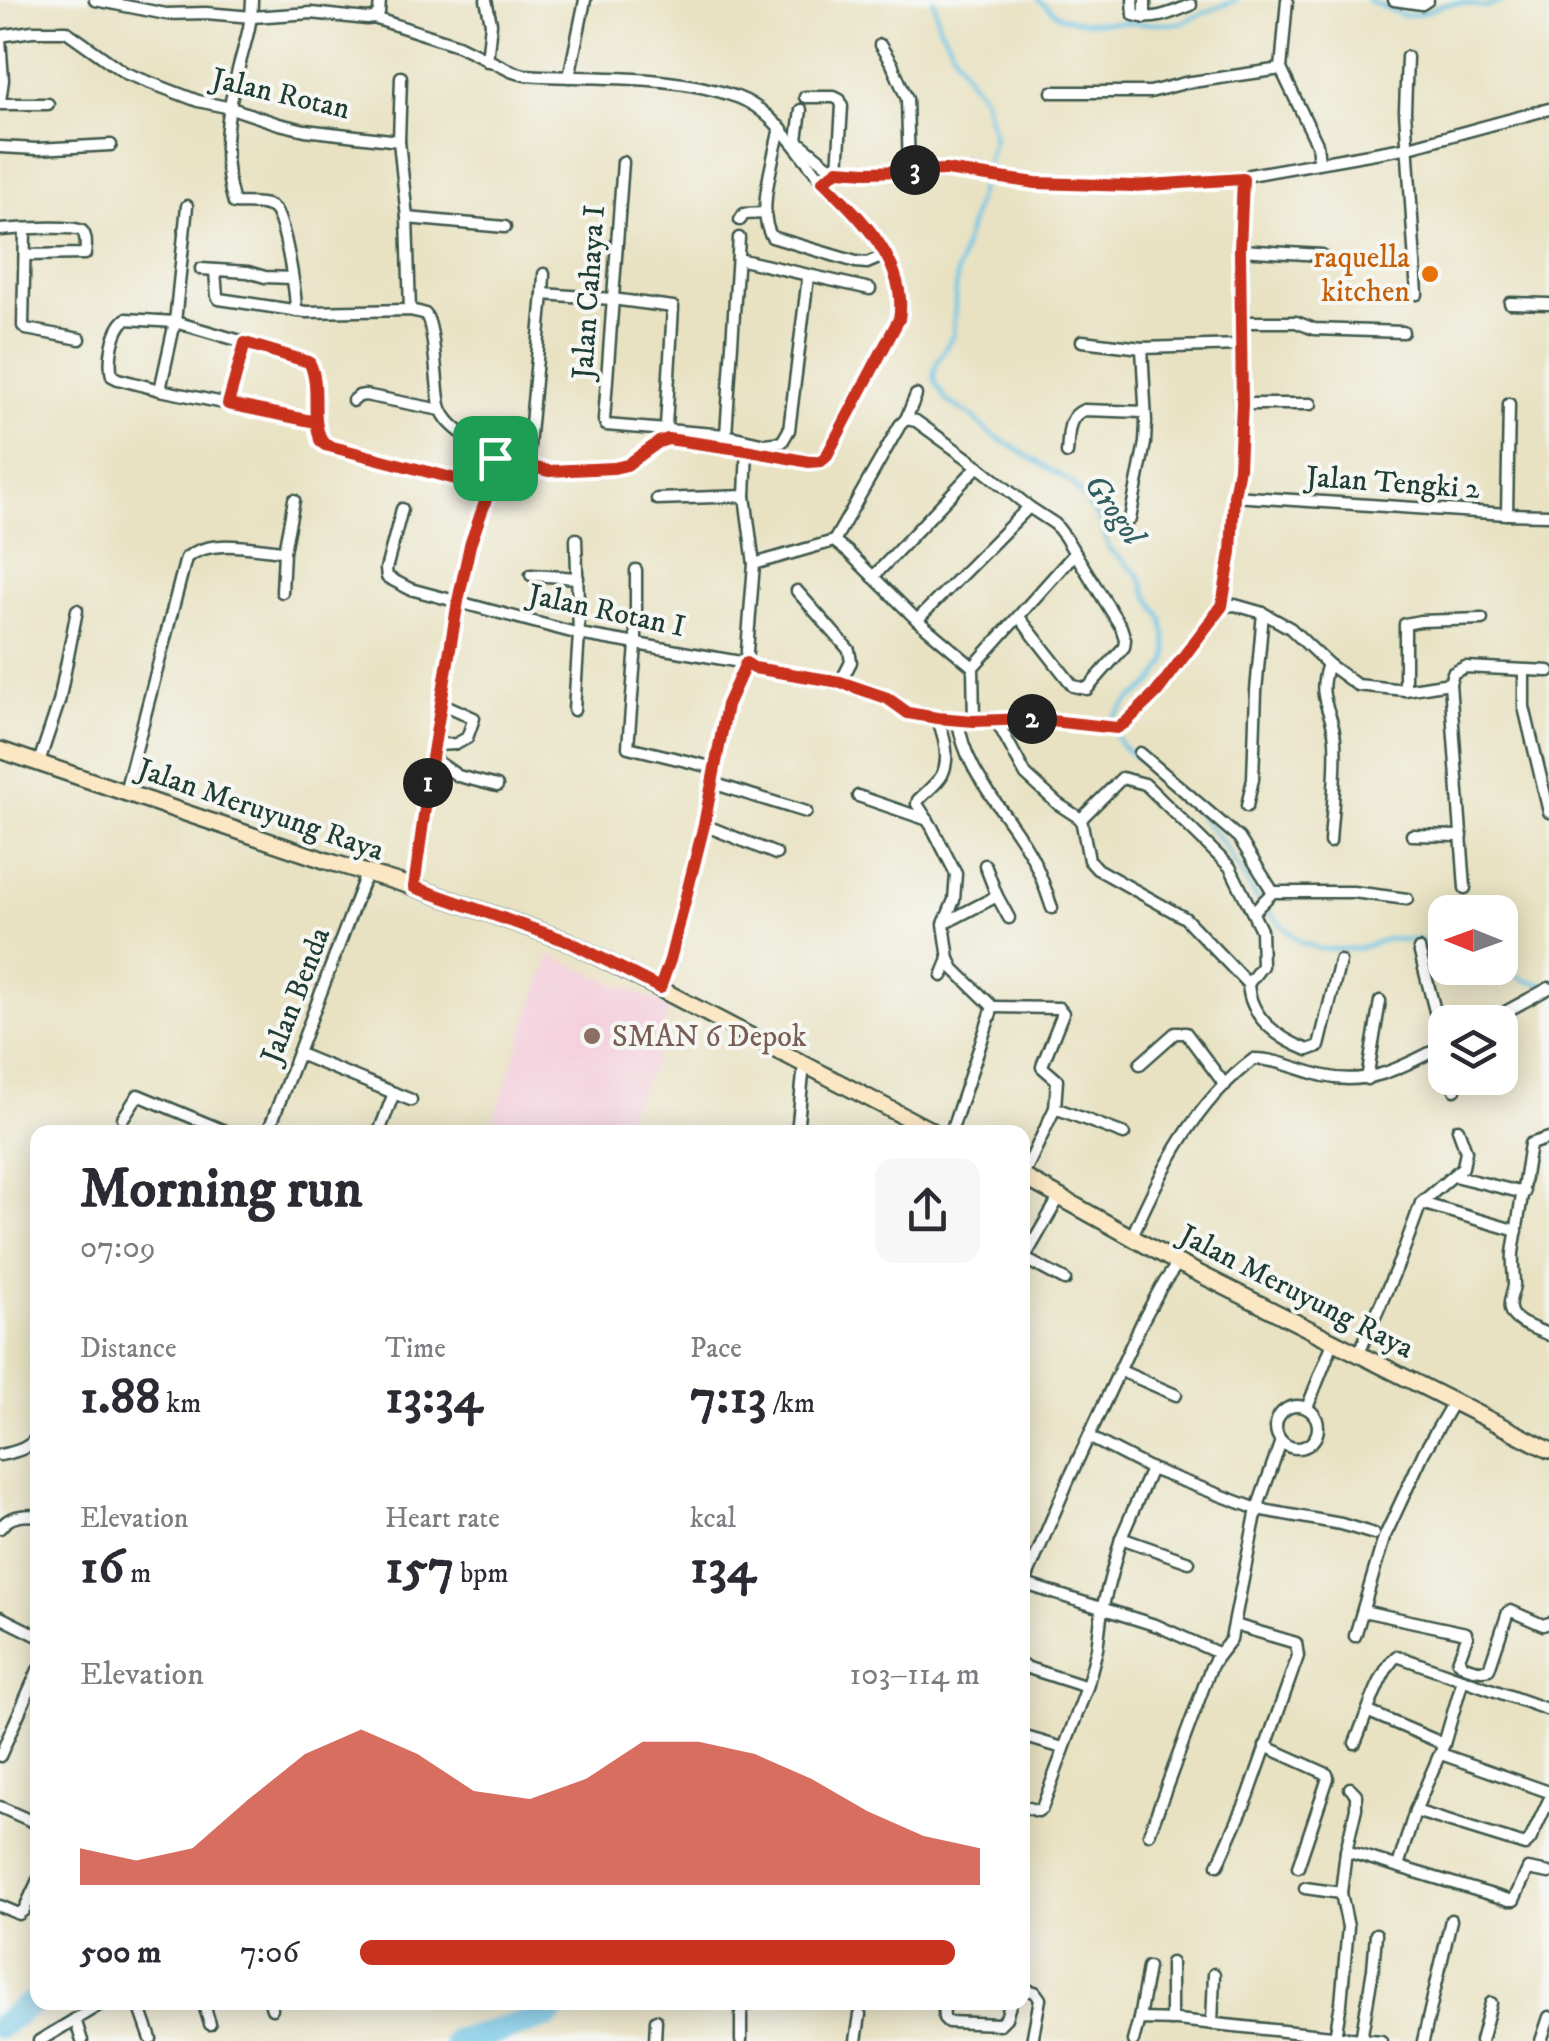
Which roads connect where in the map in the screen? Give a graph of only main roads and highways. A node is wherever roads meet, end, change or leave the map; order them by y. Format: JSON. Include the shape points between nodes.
{"nodes":[{"id":1,"x":0,"y":750,"type":"edge"},
{"id":2,"x":920,"y":1125,"type":"edge"},
{"id":3,"x":1030,"y":1180,"type":"edge"},
{"id":4,"x":1547,"y":1445,"type":"edge"}],
"edges":[{"from":1,"to":2,"type":"main road","name":"Jalan Meruyung Raya","via":[[570,942]]},
{"from":3,"to":4,"type":"main road","name":"Jalan Meruyung Raya","via":[[1178,1263]]}]}
